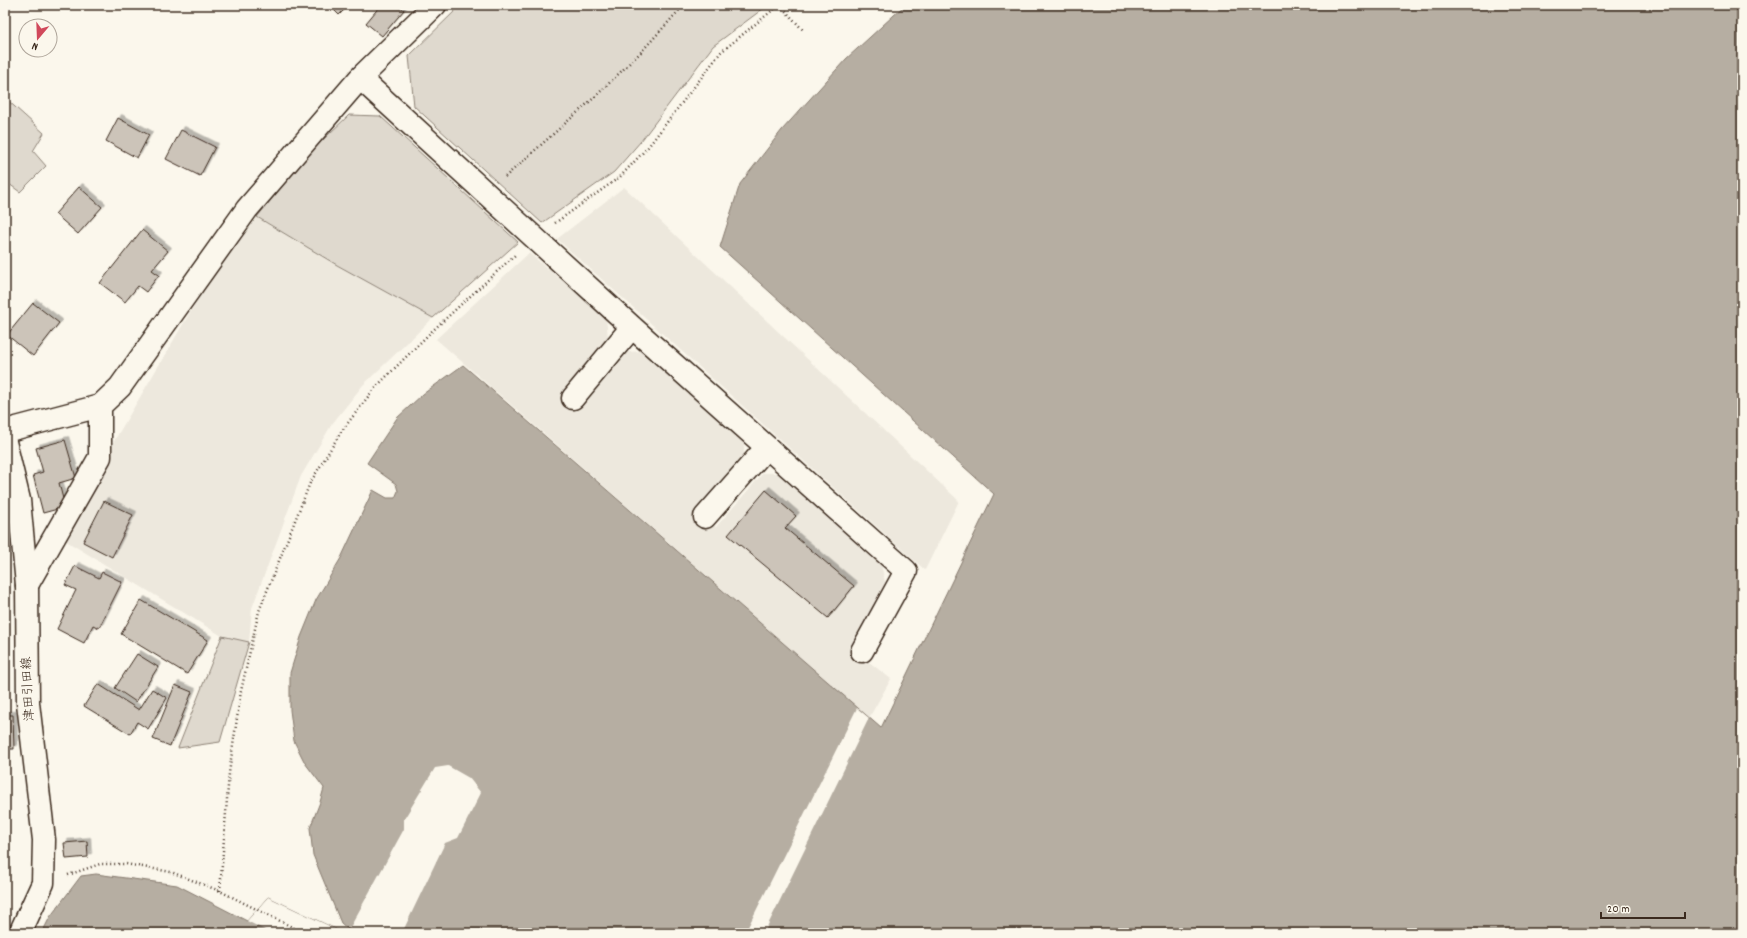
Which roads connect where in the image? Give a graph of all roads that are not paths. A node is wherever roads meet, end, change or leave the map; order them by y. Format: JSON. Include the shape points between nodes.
{"nodes":[{"id":1,"x":435,"y":5,"type":"edge"},
{"id":2,"x":360,"y":78,"type":"junction"},
{"id":3,"x":632,"y":327,"type":"junction"},
{"id":4,"x":573,"y":398,"type":"dead end"},
{"id":5,"x":100,"y":406,"type":"junction"},
{"id":6,"x":5,"y":431,"type":"edge"},
{"id":7,"x":5,"y":442,"type":"edge"},
{"id":8,"x":767,"y":447,"type":"junction"},
{"id":9,"x":705,"y":517,"type":"dead end"},
{"id":10,"x":27,"y":585,"type":"junction"},
{"id":11,"x":862,"y":651,"type":"dead end"},
{"id":12,"x":20,"y":933,"type":"edge"}],
"edges":[{"from":1,"to":2,"type":"street"},
{"from":2,"to":3,"type":"street"},
{"from":2,"to":5,"type":"street","via":[[247,209],[144,356],[120,387]]},
{"from":3,"to":4,"type":"street"},
{"from":3,"to":8,"type":"street"},
{"from":5,"to":6,"type":"street"},
{"from":5,"to":10,"type":"street","via":[[100,457]]},
{"from":7,"to":10,"type":"street","name":"津田引田線","via":[[19,500]]},
{"from":8,"to":9,"type":"street"},
{"from":8,"to":11,"type":"street","via":[[906,571]]},
{"from":10,"to":12,"type":"street","name":"津田引田線","via":[[28,703],[44,840],[43,883]]}]}
